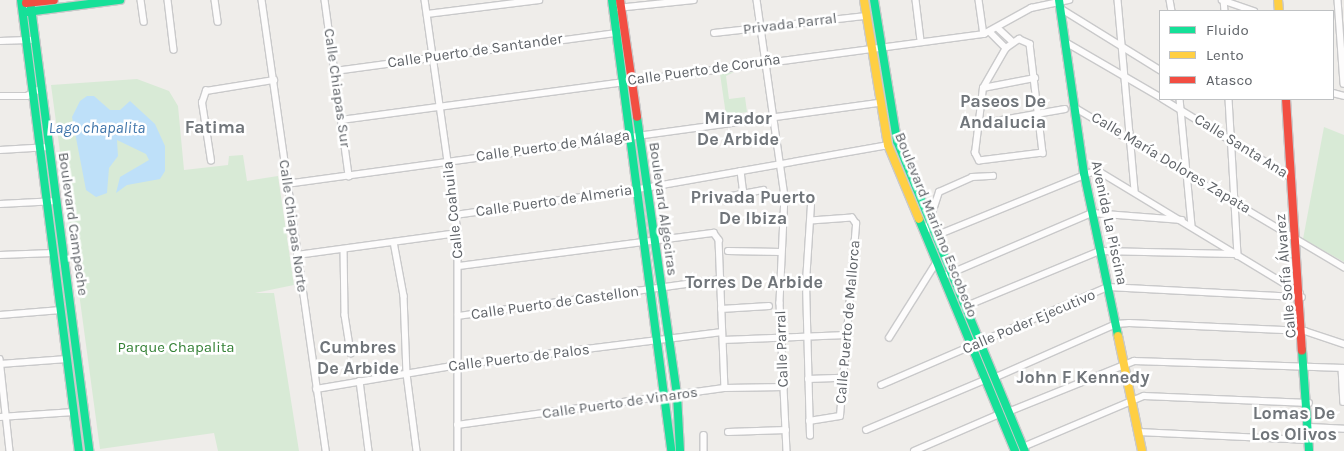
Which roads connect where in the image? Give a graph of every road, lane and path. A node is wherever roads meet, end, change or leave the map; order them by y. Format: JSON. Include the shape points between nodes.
{"nodes":[{"id":1,"x":54,"y":0,"type":"edge"},
{"id":2,"x":120,"y":0,"type":"edge"},
{"id":3,"x":141,"y":0,"type":"edge"},
{"id":4,"x":168,"y":0,"type":"edge"},
{"id":5,"x":215,"y":0,"type":"edge"},
{"id":6,"x":262,"y":0,"type":"edge"},
{"id":7,"x":325,"y":0,"type":"edge"},
{"id":8,"x":425,"y":0,"type":"edge"},
{"id":9,"x":539,"y":0,"type":"edge"},
{"id":10,"x":612,"y":0,"type":"edge"},
{"id":11,"x":694,"y":0,"type":"edge"},
{"id":12,"x":757,"y":0,"type":"edge"},
{"id":13,"x":864,"y":0,"type":"edge"},
{"id":14,"x":874,"y":0,"type":"edge"},
{"id":15,"x":916,"y":0,"type":"edge"},
{"id":16,"x":979,"y":0,"type":"edge"},
{"id":17,"x":1069,"y":0,"type":"edge"},
{"id":18,"x":1118,"y":0,"type":"edge"},
{"id":19,"x":1224,"y":0,"type":"edge"},
{"id":20,"x":1338,"y":0,"type":"edge"},
{"id":21,"x":21,"y":2,"type":"edge"},
{"id":22,"x":1059,"y":3,"type":"edge"},
{"id":23,"x":31,"y":4,"type":"edge"},
{"id":24,"x":620,"y":4,"type":"edge"},
{"id":25,"x":612,"y":9,"type":"junction"},
{"id":26,"x":1251,"y":10,"type":"edge"},
{"id":27,"x":23,"y":12,"type":"junction"},
{"id":28,"x":427,"y":14,"type":"junction"},
{"id":29,"x":866,"y":16,"type":"junction"},
{"id":30,"x":144,"y":22,"type":"dead end"},
{"id":31,"x":218,"y":22,"type":"dead end"},
{"id":32,"x":760,"y":27,"type":"junction"},
{"id":33,"x":998,"y":28,"type":"junction"},
{"id":34,"x":616,"y":33,"type":"junction"},
{"id":35,"x":714,"y":33,"type":"dead end"},
{"id":36,"x":987,"y":33,"type":"junction"},
{"id":37,"x":921,"y":39,"type":"junction"},
{"id":38,"x":26,"y":40,"type":"junction"},
{"id":39,"x":35,"y":40,"type":"junction"},
{"id":40,"x":1342,"y":40,"type":"edge"},
{"id":41,"x":1012,"y":41,"type":"junction"},
{"id":42,"x":0,"y":42,"type":"edge"},
{"id":43,"x":1067,"y":43,"type":"junction"},
{"id":44,"x":881,"y":45,"type":"junction"},
{"id":45,"x":871,"y":47,"type":"junction"},
{"id":46,"x":1006,"y":48,"type":"junction"},
{"id":47,"x":1123,"y":49,"type":"junction"},
{"id":48,"x":174,"y":50,"type":"dead end"},
{"id":49,"x":433,"y":56,"type":"junction"},
{"id":50,"x":765,"y":61,"type":"junction"},
{"id":51,"x":1159,"y":69,"type":"edge"},
{"id":52,"x":335,"y":71,"type":"junction"},
{"id":53,"x":1126,"y":77,"type":"junction"},
{"id":54,"x":1035,"y":78,"type":"junction"},
{"id":55,"x":274,"y":80,"type":"junction"},
{"id":56,"x":626,"y":81,"type":"junction"},
{"id":57,"x":1344,"y":84,"type":"edge"},
{"id":58,"x":42,"y":88,"type":"junction"},
{"id":59,"x":983,"y":88,"type":"junction"},
{"id":60,"x":33,"y":94,"type":"junction"},
{"id":61,"x":0,"y":96,"type":"edge"},
{"id":62,"x":1159,"y":96,"type":"edge"},
{"id":63,"x":1165,"y":100,"type":"edge"},
{"id":64,"x":1180,"y":100,"type":"edge"},
{"id":65,"x":1229,"y":100,"type":"edge"},
{"id":66,"x":1286,"y":100,"type":"edge"},
{"id":67,"x":878,"y":103,"type":"junction"},
{"id":68,"x":440,"y":107,"type":"junction"},
{"id":69,"x":1074,"y":107,"type":"junction"},
{"id":70,"x":1065,"y":109,"type":"dead end"},
{"id":71,"x":1180,"y":109,"type":"junction"},
{"id":72,"x":1040,"y":114,"type":"junction"},
{"id":73,"x":774,"y":116,"type":"junction"},
{"id":74,"x":341,"y":120,"type":"junction"},
{"id":75,"x":979,"y":124,"type":"junction"},
{"id":76,"x":638,"y":134,"type":"junction"},
{"id":77,"x":629,"y":135,"type":"junction"},
{"id":78,"x":1132,"y":139,"type":"junction"},
{"id":79,"x":1232,"y":142,"type":"junction"},
{"id":80,"x":888,"y":145,"type":"junction"},
{"id":81,"x":49,"y":147,"type":"junction"},
{"id":82,"x":40,"y":148,"type":"junction"},
{"id":83,"x":0,"y":150,"type":"edge"},
{"id":84,"x":211,"y":161,"type":"dead end"},
{"id":85,"x":448,"y":162,"type":"junction"},
{"id":86,"x":781,"y":164,"type":"junction"},
{"id":87,"x":741,"y":172,"type":"junction"},
{"id":88,"x":1186,"y":172,"type":"junction"},
{"id":89,"x":1084,"y":173,"type":"junction"},
{"id":90,"x":349,"y":176,"type":"junction"},
{"id":91,"x":993,"y":176,"type":"dead end"},
{"id":92,"x":1292,"y":178,"type":"junction"},
{"id":93,"x":286,"y":184,"type":"junction"},
{"id":94,"x":642,"y":189,"type":"junction"},
{"id":95,"x":762,"y":190,"type":"dead end"},
{"id":96,"x":1135,"y":191,"type":"junction"},
{"id":97,"x":744,"y":194,"type":"junction"},
{"id":98,"x":721,"y":198,"type":"dead end"},
{"id":99,"x":47,"y":201,"type":"junction"},
{"id":100,"x":57,"y":201,"type":"junction"},
{"id":101,"x":1236,"y":201,"type":"junction"},
{"id":102,"x":0,"y":204,"type":"edge"},
{"id":103,"x":811,"y":205,"type":"dead end"},
{"id":104,"x":1092,"y":213,"type":"junction"},
{"id":105,"x":456,"y":215,"type":"junction"},
{"id":106,"x":1184,"y":220,"type":"junction"},
{"id":107,"x":811,"y":221,"type":"junction"},
{"id":108,"x":930,"y":224,"type":"junction"},
{"id":109,"x":1192,"y":225,"type":"junction"},
{"id":110,"x":458,"y":233,"type":"junction"},
{"id":111,"x":936,"y":235,"type":"junction"},
{"id":112,"x":926,"y":237,"type":"junction"},
{"id":113,"x":649,"y":239,"type":"junction"},
{"id":114,"x":1297,"y":240,"type":"junction"},
{"id":115,"x":394,"y":242,"type":"junction"},
{"id":116,"x":344,"y":249,"type":"junction"},
{"id":117,"x":728,"y":251,"type":"dead end"},
{"id":118,"x":1100,"y":251,"type":"junction"},
{"id":119,"x":781,"y":252,"type":"junction"},
{"id":120,"x":53,"y":253,"type":"junction"},
{"id":121,"x":0,"y":255,"type":"edge"},
{"id":122,"x":297,"y":255,"type":"junction"},
{"id":123,"x":1236,"y":255,"type":"junction"},
{"id":124,"x":936,"y":263,"type":"junction"},
{"id":125,"x":459,"y":266,"type":"junction"},
{"id":126,"x":1344,"y":267,"type":"edge"},
{"id":127,"x":951,"y":273,"type":"junction"},
{"id":128,"x":942,"y":277,"type":"junction"},
{"id":129,"x":720,"y":279,"type":"junction"},
{"id":130,"x":1108,"y":287,"type":"junction"},
{"id":131,"x":660,"y":289,"type":"junction"},
{"id":132,"x":651,"y":290,"type":"junction"},
{"id":133,"x":1302,"y":295,"type":"junction"},
{"id":134,"x":769,"y":306,"type":"dead end"},
{"id":135,"x":965,"y":307,"type":"junction"},
{"id":136,"x":721,"y":309,"type":"junction"},
{"id":137,"x":61,"y":310,"type":"junction"},
{"id":138,"x":956,"y":310,"type":"junction"},
{"id":139,"x":0,"y":315,"type":"edge"},
{"id":140,"x":458,"y":316,"type":"junction"},
{"id":141,"x":1116,"y":324,"type":"junction"},
{"id":142,"x":1305,"y":331,"type":"junction"},
{"id":143,"x":722,"y":332,"type":"junction"},
{"id":144,"x":782,"y":336,"type":"junction"},
{"id":145,"x":806,"y":336,"type":"junction"},
{"id":146,"x":847,"y":336,"type":"junction"},
{"id":147,"x":889,"y":338,"type":"dead end"},
{"id":148,"x":667,"y":339,"type":"junction"},
{"id":149,"x":658,"y":340,"type":"junction"},
{"id":150,"x":723,"y":340,"type":"junction"},
{"id":151,"x":980,"y":343,"type":"junction"},
{"id":152,"x":1344,"y":344,"type":"edge"},
{"id":153,"x":971,"y":347,"type":"junction"},
{"id":154,"x":351,"y":354,"type":"dead end"},
{"id":155,"x":0,"y":359,"type":"edge"},
{"id":156,"x":67,"y":359,"type":"junction"},
{"id":157,"x":1124,"y":362,"type":"junction"},
{"id":158,"x":0,"y":364,"type":"edge"},
{"id":159,"x":458,"y":365,"type":"junction"},
{"id":160,"x":1307,"y":367,"type":"junction"},
{"id":161,"x":1343,"y":368,"type":"edge"},
{"id":162,"x":407,"y":374,"type":"junction"},
{"id":163,"x":842,"y":378,"type":"junction"},
{"id":164,"x":994,"y":378,"type":"junction"},
{"id":165,"x":808,"y":380,"type":"junction"},
{"id":166,"x":985,"y":380,"type":"junction"},
{"id":167,"x":360,"y":381,"type":"junction"},
{"id":168,"x":881,"y":385,"type":"dead end"},
{"id":169,"x":784,"y":387,"type":"junction"},
{"id":170,"x":725,"y":388,"type":"junction"},
{"id":171,"x":316,"y":389,"type":"junction"},
{"id":172,"x":677,"y":395,"type":"junction"},
{"id":173,"x":667,"y":397,"type":"junction"},
{"id":174,"x":1131,"y":399,"type":"junction"},
{"id":175,"x":1344,"y":402,"type":"edge"},
{"id":176,"x":1309,"y":403,"type":"junction"},
{"id":177,"x":74,"y":412,"type":"junction"},
{"id":178,"x":1008,"y":412,"type":"junction"},
{"id":179,"x":1000,"y":414,"type":"junction"},
{"id":180,"x":3,"y":417,"type":"edge"},
{"id":181,"x":809,"y":421,"type":"junction"},
{"id":182,"x":458,"y":425,"type":"junction"},
{"id":183,"x":1310,"y":427,"type":"junction"},
{"id":184,"x":1344,"y":428,"type":"edge"},
{"id":185,"x":786,"y":430,"type":"junction"},
{"id":186,"x":866,"y":430,"type":"dead end"},
{"id":187,"x":728,"y":432,"type":"dead end"},
{"id":188,"x":1138,"y":432,"type":"junction"},
{"id":189,"x":704,"y":435,"type":"dead end"},
{"id":190,"x":810,"y":436,"type":"dead end"},
{"id":191,"x":1310,"y":440,"type":"junction"},
{"id":192,"x":1024,"y":449,"type":"edge"},
{"id":193,"x":1013,"y":450,"type":"edge"},
{"id":194,"x":10,"y":451,"type":"edge"},
{"id":195,"x":79,"y":451,"type":"edge"},
{"id":196,"x":89,"y":451,"type":"edge"},
{"id":197,"x":326,"y":451,"type":"edge"},
{"id":198,"x":369,"y":451,"type":"edge"},
{"id":199,"x":417,"y":451,"type":"edge"},
{"id":200,"x":458,"y":451,"type":"edge"},
{"id":201,"x":671,"y":451,"type":"edge"},
{"id":202,"x":680,"y":451,"type":"edge"},
{"id":203,"x":704,"y":451,"type":"edge"},
{"id":204,"x":788,"y":451,"type":"edge"},
{"id":205,"x":914,"y":451,"type":"edge"},
{"id":206,"x":1142,"y":451,"type":"edge"},
{"id":207,"x":1310,"y":451,"type":"edge"}],
"edges":[{"from":1,"to":23,"type":"street"},
{"from":2,"to":23,"type":"street"},
{"from":3,"to":30,"type":"street"},
{"from":4,"to":48,"type":"street"},
{"from":5,"to":31,"type":"street"},
{"from":6,"to":55,"type":"street","name":"Calle Chiapas Norte"},
{"from":7,"to":52,"type":"street","name":"Calle Chiapas Sur"},
{"from":8,"to":28,"type":"street","name":"Calle Coahuila"},
{"from":9,"to":28,"type":"street"},
{"from":10,"to":25,"type":"street","name":"Boulevard Algeciras"},
{"from":11,"to":24,"type":"street"},
{"from":12,"to":32,"type":"street","name":"Calle Parral"},
{"from":13,"to":29,"type":"street","name":"Boulevard Mariano Escobedo"},
{"from":14,"to":44,"type":"street","name":"Boulevard Mariano Escobedo"},
{"from":15,"to":37,"type":"street"},
{"from":16,"to":36,"type":"street"},
{"from":17,"to":22,"type":"street","name":"Calle Puerto de Coruña"},
{"from":18,"to":47,"type":"street"},
{"from":19,"to":26,"type":"street"},
{"from":20,"to":40,"type":"street"},
{"from":21,"to":23,"type":"street"},
{"from":21,"to":27,"type":"street","name":"Boulevard Campeche"},
{"from":22,"to":33,"type":"street","name":"Calle Puerto de Coruña","via":[[1031,8]]},
{"from":22,"to":43,"type":"street","name":"Avenida La Piscina"},
{"from":22,"to":47,"type":"street"},
{"from":23,"to":27,"type":"street"},
{"from":23,"to":39,"type":"street","name":"Boulevard Campeche"},
{"from":24,"to":25,"type":"street"},
{"from":24,"to":56,"type":"street","name":"Boulevard Algeciras"},
{"from":25,"to":34,"type":"street","name":"Boulevard Algeciras"},
{"from":27,"to":38,"type":"street","name":"Boulevard Campeche"},
{"from":28,"to":49,"type":"street","name":"Calle Coahuila"},
{"from":29,"to":32,"type":"street","name":"Privada Parral"},
{"from":29,"to":45,"type":"street","name":"Boulevard Mariano Escobedo"},
{"from":32,"to":35,"type":"street","name":"Privada Parral"},
{"from":32,"to":50,"type":"street","name":"Calle Parral"},
{"from":33,"to":36,"type":"street","name":"Calle Puerto de Coruña"},
{"from":33,"to":41,"type":"street"},
{"from":34,"to":49,"type":"street","name":"Calle Puerto de Santander"},
{"from":34,"to":56,"type":"street","name":"Boulevard Algeciras"},
{"from":36,"to":37,"type":"street","name":"Calle Puerto de Coruña"},
{"from":36,"to":46,"type":"street"},
{"from":37,"to":44,"type":"street","name":"Calle Puerto de Coruña"},
{"from":38,"to":39,"type":"street"},
{"from":38,"to":42,"type":"street"},
{"from":38,"to":60,"type":"street","name":"Boulevard Campeche"},
{"from":39,"to":58,"type":"street","name":"Boulevard Campeche"},
{"from":40,"to":57,"type":"street"},
{"from":41,"to":46,"type":"street"},
{"from":41,"to":54,"type":"street","via":[[1023,38],[1028,42]]},
{"from":43,"to":53,"type":"street","name":"Calle Santa Ana"},
{"from":43,"to":69,"type":"street","name":"Avenida La Piscina"},
{"from":44,"to":45,"type":"street","name":"Calle Puerto de Coruña"},
{"from":44,"to":108,"type":"street","name":"Boulevard Mariano Escobedo","via":[[894,130]]},
{"from":45,"to":50,"type":"street","name":"Calle Puerto de Coruña"},
{"from":45,"to":67,"type":"street","name":"Boulevard Mariano Escobedo"},
{"from":46,"to":59,"type":"street"},
{"from":47,"to":51,"type":"street"},
{"from":47,"to":53,"type":"street"},
{"from":49,"to":52,"type":"street","name":"Calle Puerto de Santander"},
{"from":49,"to":68,"type":"street","name":"Calle Coahuila"},
{"from":50,"to":56,"type":"street","name":"Calle Puerto de Coruña"},
{"from":50,"to":73,"type":"street","name":"Calle Parral"},
{"from":52,"to":74,"type":"street","name":"Calle Chiapas Sur"},
{"from":53,"to":62,"type":"street","name":"Calle Santa Ana"},
{"from":53,"to":78,"type":"street"},
{"from":54,"to":59,"type":"street"},
{"from":54,"to":72,"type":"street"},
{"from":55,"to":84,"type":"street","via":[[206,91],[202,103]]},
{"from":55,"to":93,"type":"street","name":"Calle Chiapas Norte"},
{"from":56,"to":68,"type":"street","name":"Calle Puerto de Coruña"},
{"from":56,"to":76,"type":"street","name":"Boulevard Algeciras"},
{"from":56,"to":77,"type":"street","name":"Boulevard Algeciras"},
{"from":58,"to":60,"type":"street"},
{"from":58,"to":81,"type":"street","name":"Boulevard Campeche"},
{"from":59,"to":75,"type":"street"},
{"from":60,"to":61,"type":"street"},
{"from":60,"to":82,"type":"street","name":"Boulevard Campeche"},
{"from":63,"to":71,"type":"street","name":"Calle Santa Ana"},
{"from":64,"to":71,"type":"street"},
{"from":65,"to":79,"type":"street"},
{"from":66,"to":92,"type":"street","name":"Calle Sofía Álvarez"},
{"from":67,"to":73,"type":"street","name":"Calle Puerto de Málaga"},
{"from":67,"to":80,"type":"street","name":"Boulevard Mariano Escobedo"},
{"from":68,"to":74,"type":"street","name":"Calle Puerto de Coruña"},
{"from":68,"to":85,"type":"street","name":"Calle Coahuila"},
{"from":69,"to":78,"type":"street","name":"Calle María Dolores Zapata"},
{"from":69,"to":89,"type":"street","name":"Avenida La Piscina"},
{"from":70,"to":72,"type":"street"},
{"from":71,"to":79,"type":"street","name":"Calle Santa Ana"},
{"from":71,"to":88,"type":"street"},
{"from":72,"to":75,"type":"street"},
{"from":72,"to":75,"type":"street","via":[[1044,150],[1039,156],[979,161],[976,153]]},
{"from":73,"to":76,"type":"street","name":"Calle Puerto de Málaga"},
{"from":73,"to":86,"type":"street","name":"Calle Parral"},
{"from":74,"to":90,"type":"street","name":"Calle Chiapas Sur"},
{"from":76,"to":77,"type":"street","name":"Calle Puerto de Málaga"},
{"from":76,"to":94,"type":"street","name":"Boulevard Algeciras"},
{"from":77,"to":85,"type":"street","name":"Calle Puerto de Málaga"},
{"from":77,"to":94,"type":"street","name":"Boulevard Algeciras"},
{"from":78,"to":88,"type":"street","name":"Calle María Dolores Zapata"},
{"from":78,"to":96,"type":"street"},
{"from":79,"to":92,"type":"street","name":"Calle Santa Ana"},
{"from":79,"to":101,"type":"street"},
{"from":80,"to":86,"type":"street","name":"Calle Puerto de Almeria"},
{"from":80,"to":112,"type":"street","name":"Boulevard Mariano Escobedo"},
{"from":81,"to":82,"type":"street"},
{"from":81,"to":100,"type":"street","name":"Boulevard Campeche"},
{"from":82,"to":83,"type":"street"},
{"from":82,"to":99,"type":"street","name":"Boulevard Campeche"},
{"from":85,"to":90,"type":"street","name":"Calle Puerto de Málaga"},
{"from":85,"to":105,"type":"street","name":"Calle Coahuila"},
{"from":86,"to":87,"type":"street","name":"Calle Puerto de Almeria"},
{"from":86,"to":119,"type":"street","name":"Calle Parral","via":[[785,196]]},
{"from":87,"to":94,"type":"street","name":"Calle Puerto de Almeria"},
{"from":87,"to":97,"type":"street"},
{"from":88,"to":101,"type":"street","name":"Calle María Dolores Zapata"},
{"from":88,"to":109,"type":"street"},
{"from":89,"to":96,"type":"street","via":[[1105,172]]},
{"from":89,"to":104,"type":"street","name":"Avenida La Piscina"},
{"from":89,"to":111,"type":"street"},
{"from":90,"to":93,"type":"street","name":"Calle Puerto de Málaga"},
{"from":91,"to":108,"type":"street","via":[[980,175],[944,189],[936,197]]},
{"from":92,"to":114,"type":"street","name":"Calle Sofía Álvarez"},
{"from":93,"to":122,"type":"street","name":"Calle Chiapas Norte"},
{"from":94,"to":105,"type":"street","name":"Calle Puerto de Almeria"},
{"from":94,"to":113,"type":"street","name":"Boulevard Algeciras"},
{"from":95,"to":97,"type":"street"},
{"from":96,"to":106,"type":"street"},
{"from":97,"to":98,"type":"street"},
{"from":99,"to":100,"type":"street"},
{"from":99,"to":102,"type":"street"},
{"from":99,"to":120,"type":"street","name":"Boulevard Campeche"},
{"from":100,"to":196,"type":"street","name":"Boulevard Campeche"},
{"from":101,"to":114,"type":"street","name":"Calle María Dolores Zapata"},
{"from":101,"to":123,"type":"street"},
{"from":103,"to":107,"type":"street"},
{"from":104,"to":106,"type":"street"},
{"from":104,"to":118,"type":"street","name":"Avenida La Piscina"},
{"from":104,"to":127,"type":"street"},
{"from":105,"to":110,"type":"street","name":"Calle Coahuila"},
{"from":106,"to":109,"type":"street"},
{"from":107,"to":145,"type":"street"},
{"from":107,"to":146,"type":"street","name":"Calle Puerto de Mallorca","via":[[852,218],[856,224]]},
{"from":108,"to":111,"type":"street","name":"Boulevard Mariano Escobedo"},
{"from":108,"to":112,"type":"street"},
{"from":109,"to":123,"type":"street"},
{"from":110,"to":115,"type":"street"},
{"from":110,"to":125,"type":"street","name":"Calle Coahuila"},
{"from":111,"to":112,"type":"street"},
{"from":111,"to":127,"type":"street","name":"Boulevard Mariano Escobedo"},
{"from":112,"to":124,"type":"street","name":"Boulevard Mariano Escobedo"},
{"from":113,"to":125,"type":"street"},
{"from":113,"to":129,"type":"street","via":[[711,232],[719,240]]},
{"from":113,"to":131,"type":"street","name":"Boulevard Algeciras"},
{"from":113,"to":132,"type":"street","name":"Boulevard Algeciras"},
{"from":114,"to":126,"type":"street","name":"Calle María Dolores Zapata"},
{"from":114,"to":133,"type":"street","name":"Calle Sofía Álvarez"},
{"from":115,"to":116,"type":"street"},
{"from":115,"to":162,"type":"street","via":[[404,296]]},
{"from":116,"to":122,"type":"street"},
{"from":116,"to":154,"type":"street","via":[[345,315]]},
{"from":117,"to":119,"type":"street"},
{"from":118,"to":123,"type":"street"},
{"from":118,"to":130,"type":"street","name":"Avenida La Piscina"},
{"from":118,"to":135,"type":"street"},
{"from":119,"to":144,"type":"street","name":"Calle Parral"},
{"from":120,"to":121,"type":"street"},
{"from":120,"to":137,"type":"street","name":"Boulevard Campeche"},
{"from":122,"to":171,"type":"street","name":"Calle Chiapas Norte"},
{"from":123,"to":133,"type":"street"},
{"from":124,"to":128,"type":"street","name":"Boulevard Mariano Escobedo"},
{"from":124,"to":147,"type":"street"},
{"from":125,"to":140,"type":"street","name":"Calle Coahuila"},
{"from":127,"to":128,"type":"street"},
{"from":127,"to":135,"type":"street","name":"Boulevard Mariano Escobedo"},
{"from":128,"to":138,"type":"street","name":"Boulevard Mariano Escobedo"},
{"from":129,"to":131,"type":"street","name":"Calle Puerto de Castellon"},
{"from":129,"to":136,"type":"street"},
{"from":130,"to":133,"type":"street","name":"Calle Poder Ejecutivo"},
{"from":130,"to":141,"type":"street","name":"Avenida La Piscina"},
{"from":130,"to":151,"type":"street","name":"Calle Poder Ejecutivo"},
{"from":131,"to":132,"type":"street","name":"Calle Puerto de Castellon"},
{"from":131,"to":148,"type":"street","name":"Boulevard Algeciras"},
{"from":132,"to":140,"type":"street","name":"Calle Puerto de Castellon"},
{"from":132,"to":149,"type":"street","name":"Boulevard Algeciras"},
{"from":133,"to":142,"type":"street","name":"Calle Sofía Álvarez"},
{"from":134,"to":136,"type":"street"},
{"from":135,"to":138,"type":"street"},
{"from":135,"to":151,"type":"street","name":"Boulevard Mariano Escobedo"},
{"from":136,"to":143,"type":"street"},
{"from":137,"to":139,"type":"street"},
{"from":137,"to":156,"type":"street","name":"Boulevard Campeche"},
{"from":138,"to":153,"type":"street","name":"Boulevard Mariano Escobedo"},
{"from":140,"to":159,"type":"street","name":"Calle Coahuila"},
{"from":141,"to":142,"type":"street"},
{"from":141,"to":157,"type":"street","name":"Avenida La Piscina"},
{"from":141,"to":164,"type":"street"},
{"from":142,"to":152,"type":"street"},
{"from":142,"to":160,"type":"street","name":"Calle Sofía Álvarez"},
{"from":143,"to":148,"type":"street","name":"Calle Puerto de Palos"},
{"from":143,"to":150,"type":"street"},
{"from":144,"to":145,"type":"street"},
{"from":144,"to":150,"type":"street"},
{"from":144,"to":169,"type":"street","name":"Calle Parral"},
{"from":145,"to":146,"type":"street"},
{"from":145,"to":165,"type":"street"},
{"from":146,"to":163,"type":"street","name":"Calle Puerto de Mallorca"},
{"from":148,"to":149,"type":"street","name":"Calle Puerto de Palos"},
{"from":148,"to":172,"type":"street","name":"Boulevard Algeciras"},
{"from":149,"to":159,"type":"street","name":"Calle Puerto de Palos"},
{"from":149,"to":173,"type":"street","name":"Boulevard Algeciras"},
{"from":150,"to":170,"type":"street"},
{"from":151,"to":153,"type":"street","name":"Calle Poder Ejecutivo"},
{"from":151,"to":164,"type":"street","name":"Boulevard Mariano Escobedo"},
{"from":153,"to":166,"type":"street","name":"Boulevard Mariano Escobedo"},
{"from":153,"to":168,"type":"street","name":"Calle Poder Ejecutivo"},
{"from":155,"to":158,"type":"street"},
{"from":156,"to":158,"type":"street"},
{"from":156,"to":177,"type":"street","name":"Boulevard Campeche"},
{"from":157,"to":160,"type":"street"},
{"from":157,"to":174,"type":"street","name":"Avenida La Piscina"},
{"from":157,"to":178,"type":"street"},
{"from":158,"to":180,"type":"street"},
{"from":159,"to":162,"type":"street","name":"Calle Puerto de Palos"},
{"from":159,"to":182,"type":"street","name":"Calle Coahuila"},
{"from":160,"to":161,"type":"street"},
{"from":160,"to":176,"type":"street","name":"Calle Sofía Álvarez"},
{"from":161,"to":175,"type":"street"},
{"from":162,"to":167,"type":"street","name":"Calle Puerto de Palos"},
{"from":162,"to":199,"type":"street"},
{"from":163,"to":165,"type":"street"},
{"from":163,"to":181,"type":"street","name":"Calle Puerto de Mallorca","via":[[839,418]]},
{"from":164,"to":178,"type":"street","name":"Boulevard Mariano Escobedo"},
{"from":165,"to":181,"type":"street"},
{"from":166,"to":179,"type":"street","name":"Boulevard Mariano Escobedo"},
{"from":166,"to":186,"type":"street"},
{"from":167,"to":171,"type":"street","name":"Calle Puerto de Palos"},
{"from":167,"to":198,"type":"street"},
{"from":169,"to":170,"type":"street","name":"Calle Puerto de Vinaros"},
{"from":169,"to":185,"type":"street","name":"Calle Parral"},
{"from":170,"to":172,"type":"street","name":"Calle Puerto de Vinaros"},
{"from":171,"to":197,"type":"street","name":"Calle Chiapas Norte"},
{"from":172,"to":173,"type":"street","name":"Calle Puerto de Vinaros"},
{"from":172,"to":202,"type":"street","name":"Boulevard Algeciras"},
{"from":173,"to":182,"type":"street","name":"Calle Puerto de Vinaros"},
{"from":173,"to":201,"type":"street","name":"Boulevard Algeciras"},
{"from":174,"to":176,"type":"street"},
{"from":174,"to":188,"type":"street","name":"Avenida La Piscina"},
{"from":174,"to":192,"type":"street"},
{"from":176,"to":183,"type":"street","name":"Calle Sofía Álvarez"},
{"from":177,"to":180,"type":"street"},
{"from":177,"to":195,"type":"street","name":"Boulevard Campeche"},
{"from":178,"to":192,"type":"street","name":"Boulevard Mariano Escobedo"},
{"from":179,"to":193,"type":"street","name":"Boulevard Mariano Escobedo"},
{"from":179,"to":205,"type":"street"},
{"from":180,"to":194,"type":"street"},
{"from":181,"to":190,"type":"street"},
{"from":182,"to":200,"type":"street","name":"Calle Coahuila"},
{"from":183,"to":184,"type":"street"},
{"from":183,"to":191,"type":"street","name":"Calle Sofía Álvarez"},
{"from":185,"to":187,"type":"street"},
{"from":185,"to":204,"type":"street","name":"Calle Parral"},
{"from":188,"to":191,"type":"street"},
{"from":188,"to":206,"type":"street","name":"Avenida La Piscina"},
{"from":189,"to":203,"type":"street"},
{"from":191,"to":207,"type":"street","name":"Calle Sofía Álvarez"}]}
